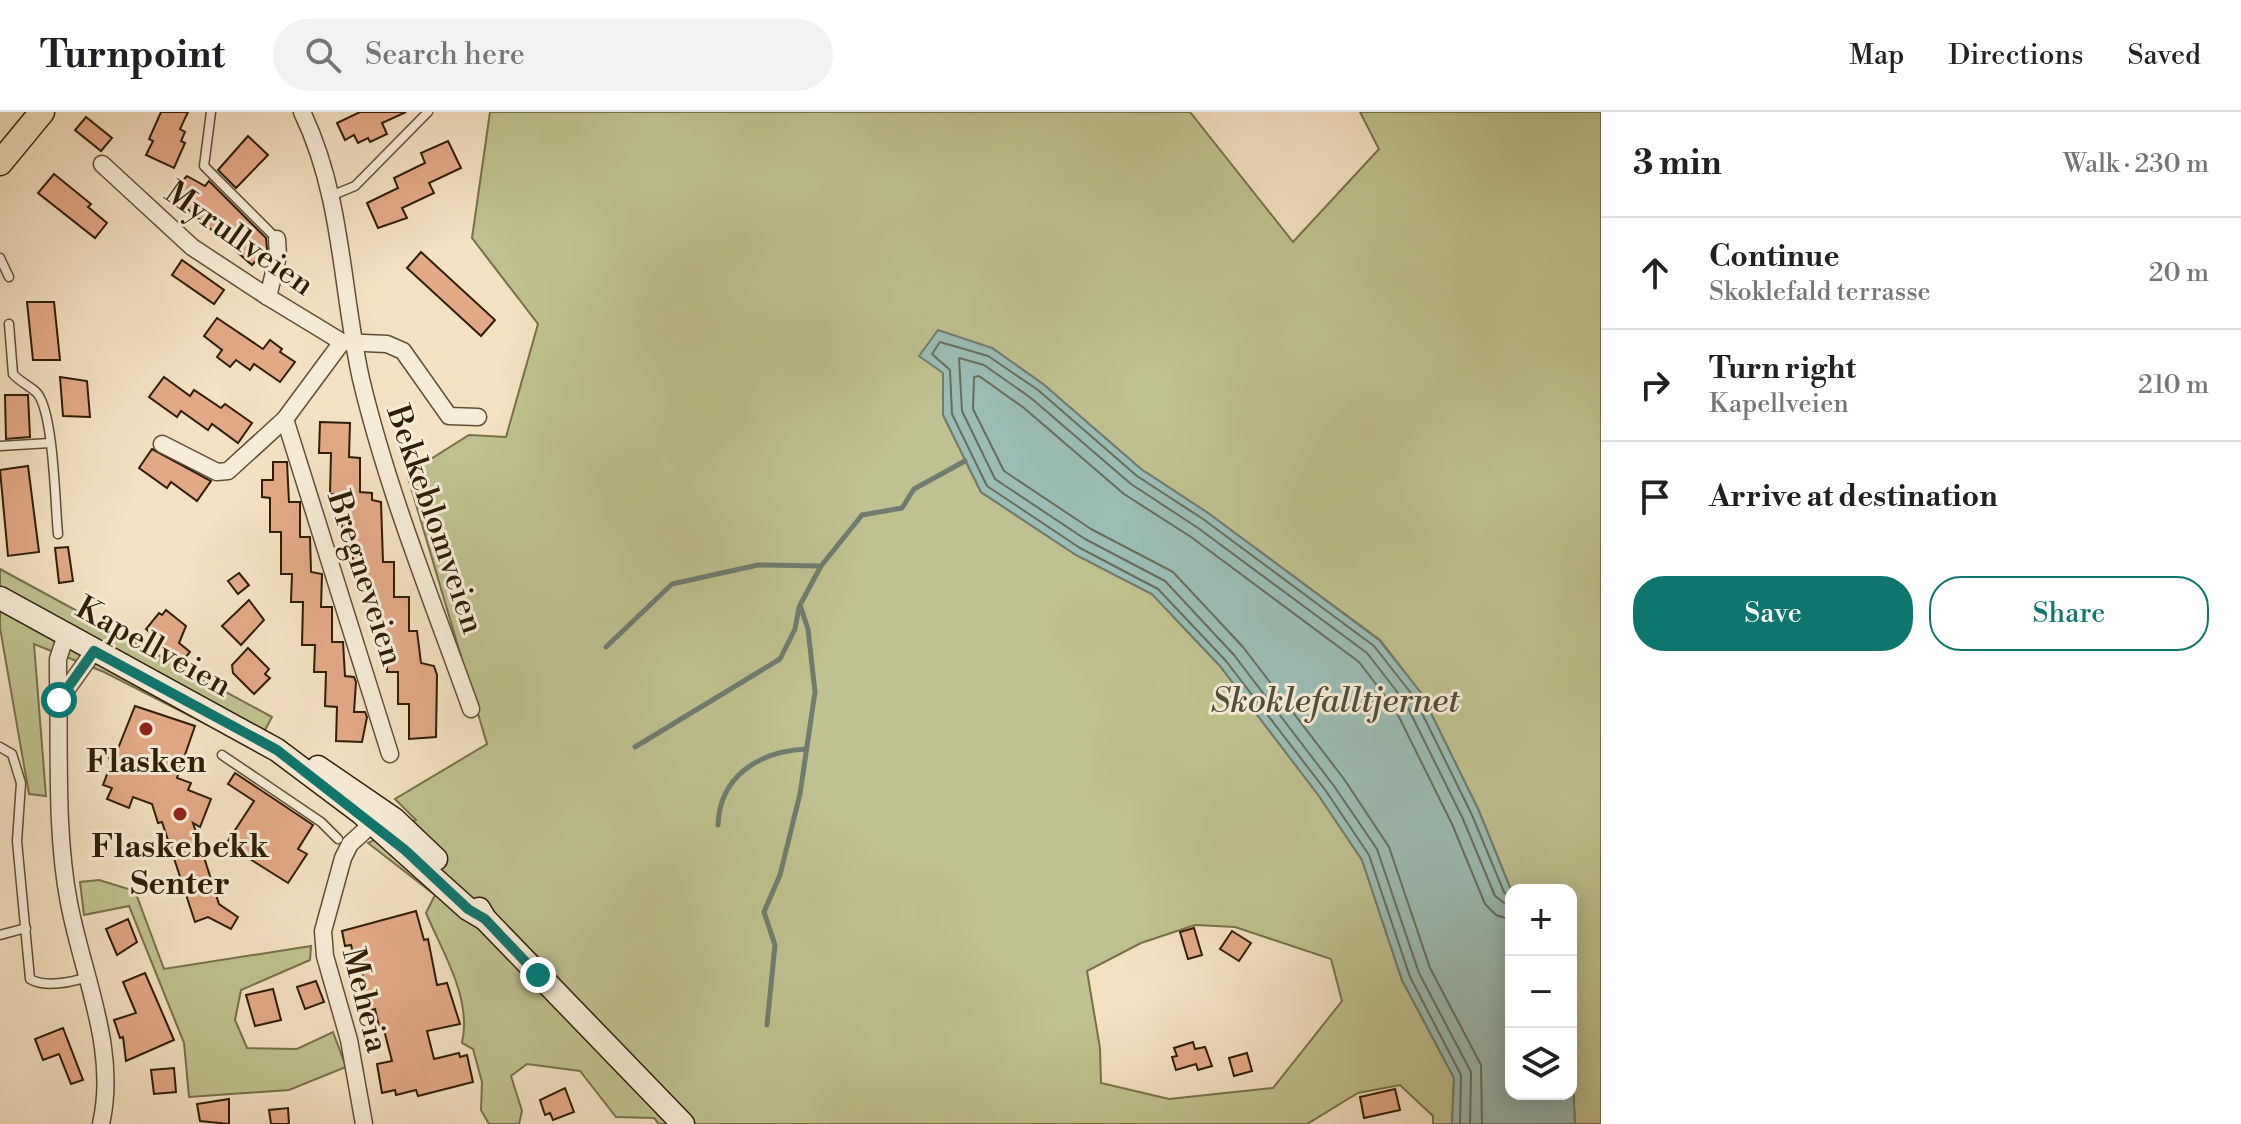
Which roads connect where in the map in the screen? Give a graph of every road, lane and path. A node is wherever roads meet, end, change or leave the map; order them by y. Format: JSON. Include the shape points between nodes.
{"nodes":[{"id":1,"x":42,"y":112,"type":"edge"},
{"id":2,"x":211,"y":112,"type":"edge"},
{"id":3,"x":302,"y":112,"type":"edge"},
{"id":4,"x":428,"y":112,"type":"edge"},
{"id":5,"x":0,"y":163,"type":"edge"},
{"id":6,"x":102,"y":164,"type":"dead end"},
{"id":7,"x":333,"y":195,"type":"junction"},
{"id":8,"x":277,"y":239,"type":"joint"},
{"id":9,"x":0,"y":258,"type":"edge"},
{"id":10,"x":9,"y":277,"type":"dead end"},
{"id":11,"x":268,"y":297,"type":"junction"},
{"id":12,"x":9,"y":324,"type":"dead end"},
{"id":13,"x":348,"y":344,"type":"junction"},
{"id":14,"x":478,"y":417,"type":"dead end"},
{"id":15,"x":285,"y":419,"type":"junction"},
{"id":16,"x":50,"y":443,"type":"junction"},
{"id":17,"x":162,"y":444,"type":"dead end"},
{"id":18,"x":0,"y":446,"type":"edge"},
{"id":19,"x":58,"y":534,"type":"dead end"},
{"id":20,"x":0,"y":598,"type":"edge"},
{"id":21,"x":66,"y":635,"type":"junction"},
{"id":22,"x":94,"y":651,"type":"junction"},
{"id":23,"x":59,"y":700,"type":"junction"},
{"id":24,"x":471,"y":709,"type":"dead end"},
{"id":25,"x":0,"y":747,"type":"edge"},
{"id":26,"x":390,"y":754,"type":"dead end"},
{"id":27,"x":222,"y":755,"type":"dead end"},
{"id":28,"x":370,"y":813,"type":"junction"},
{"id":29,"x":344,"y":842,"type":"junction"},
{"id":30,"x":26,"y":928,"type":"junction"},
{"id":31,"x":0,"y":935,"type":"edge"},
{"id":32,"x":89,"y":976,"type":"junction"},
{"id":33,"x":101,"y":1124,"type":"edge"},
{"id":34,"x":364,"y":1124,"type":"edge"},
{"id":35,"x":683,"y":1124,"type":"edge"}],
"edges":[{"from":1,"to":5,"type":"main road"},
{"from":2,"to":8,"type":"lane","via":[[204,166]]},
{"from":3,"to":7,"type":"street","name":"Bekkeblomveien"},
{"from":4,"to":7,"type":"lane","via":[[355,186]]},
{"from":6,"to":11,"type":"street","name":"Myrullveien","via":[[192,247]]},
{"from":7,"to":13,"type":"street","name":"Bekkeblomveien"},
{"from":8,"to":11,"type":"street"},
{"from":9,"to":10,"type":"lane"},
{"from":11,"to":13,"type":"street","name":"Myrullveien"},
{"from":12,"to":16,"type":"lane","via":[[13,374],[38,394]]},
{"from":13,"to":14,"type":"street","name":"Bekkeblomveien","via":[[387,344],[403,351],[449,416]]},
{"from":13,"to":15,"type":"street"},
{"from":13,"to":24,"type":"street","name":"Bekkeblomveien","via":[[379,452]]},
{"from":15,"to":17,"type":"street","via":[[224,472]]},
{"from":15,"to":26,"type":"street","name":"Bregneveien"},
{"from":16,"to":18,"type":"lane"},
{"from":16,"to":19,"type":"lane"},
{"from":20,"to":21,"type":"main road","name":"Kapellveien"},
{"from":21,"to":22,"type":"main road","name":"Kapellveien"},
{"from":21,"to":23,"type":"street","via":[[58,659]]},
{"from":22,"to":23,"type":"street"},
{"from":22,"to":28,"type":"main road","name":"Kapellveien","via":[[277,750]]},
{"from":23,"to":32,"type":"street","via":[[65,866]]},
{"from":25,"to":30,"type":"lane","via":[[12,754],[21,783],[17,841]]},
{"from":27,"to":29,"type":"lane"},
{"from":28,"to":29,"type":"street","name":"Meheia"},
{"from":28,"to":35,"type":"main road","name":"Kapellveien","via":[[468,909],[485,919]]},
{"from":29,"to":34,"type":"street","name":"Meheia","via":[[325,916],[323,947],[349,1040]]},
{"from":30,"to":31,"type":"lane"},
{"from":30,"to":32,"type":"lane","via":[[30,979],[37,984]]},
{"from":32,"to":33,"type":"street","via":[[108,1069]]}]}
